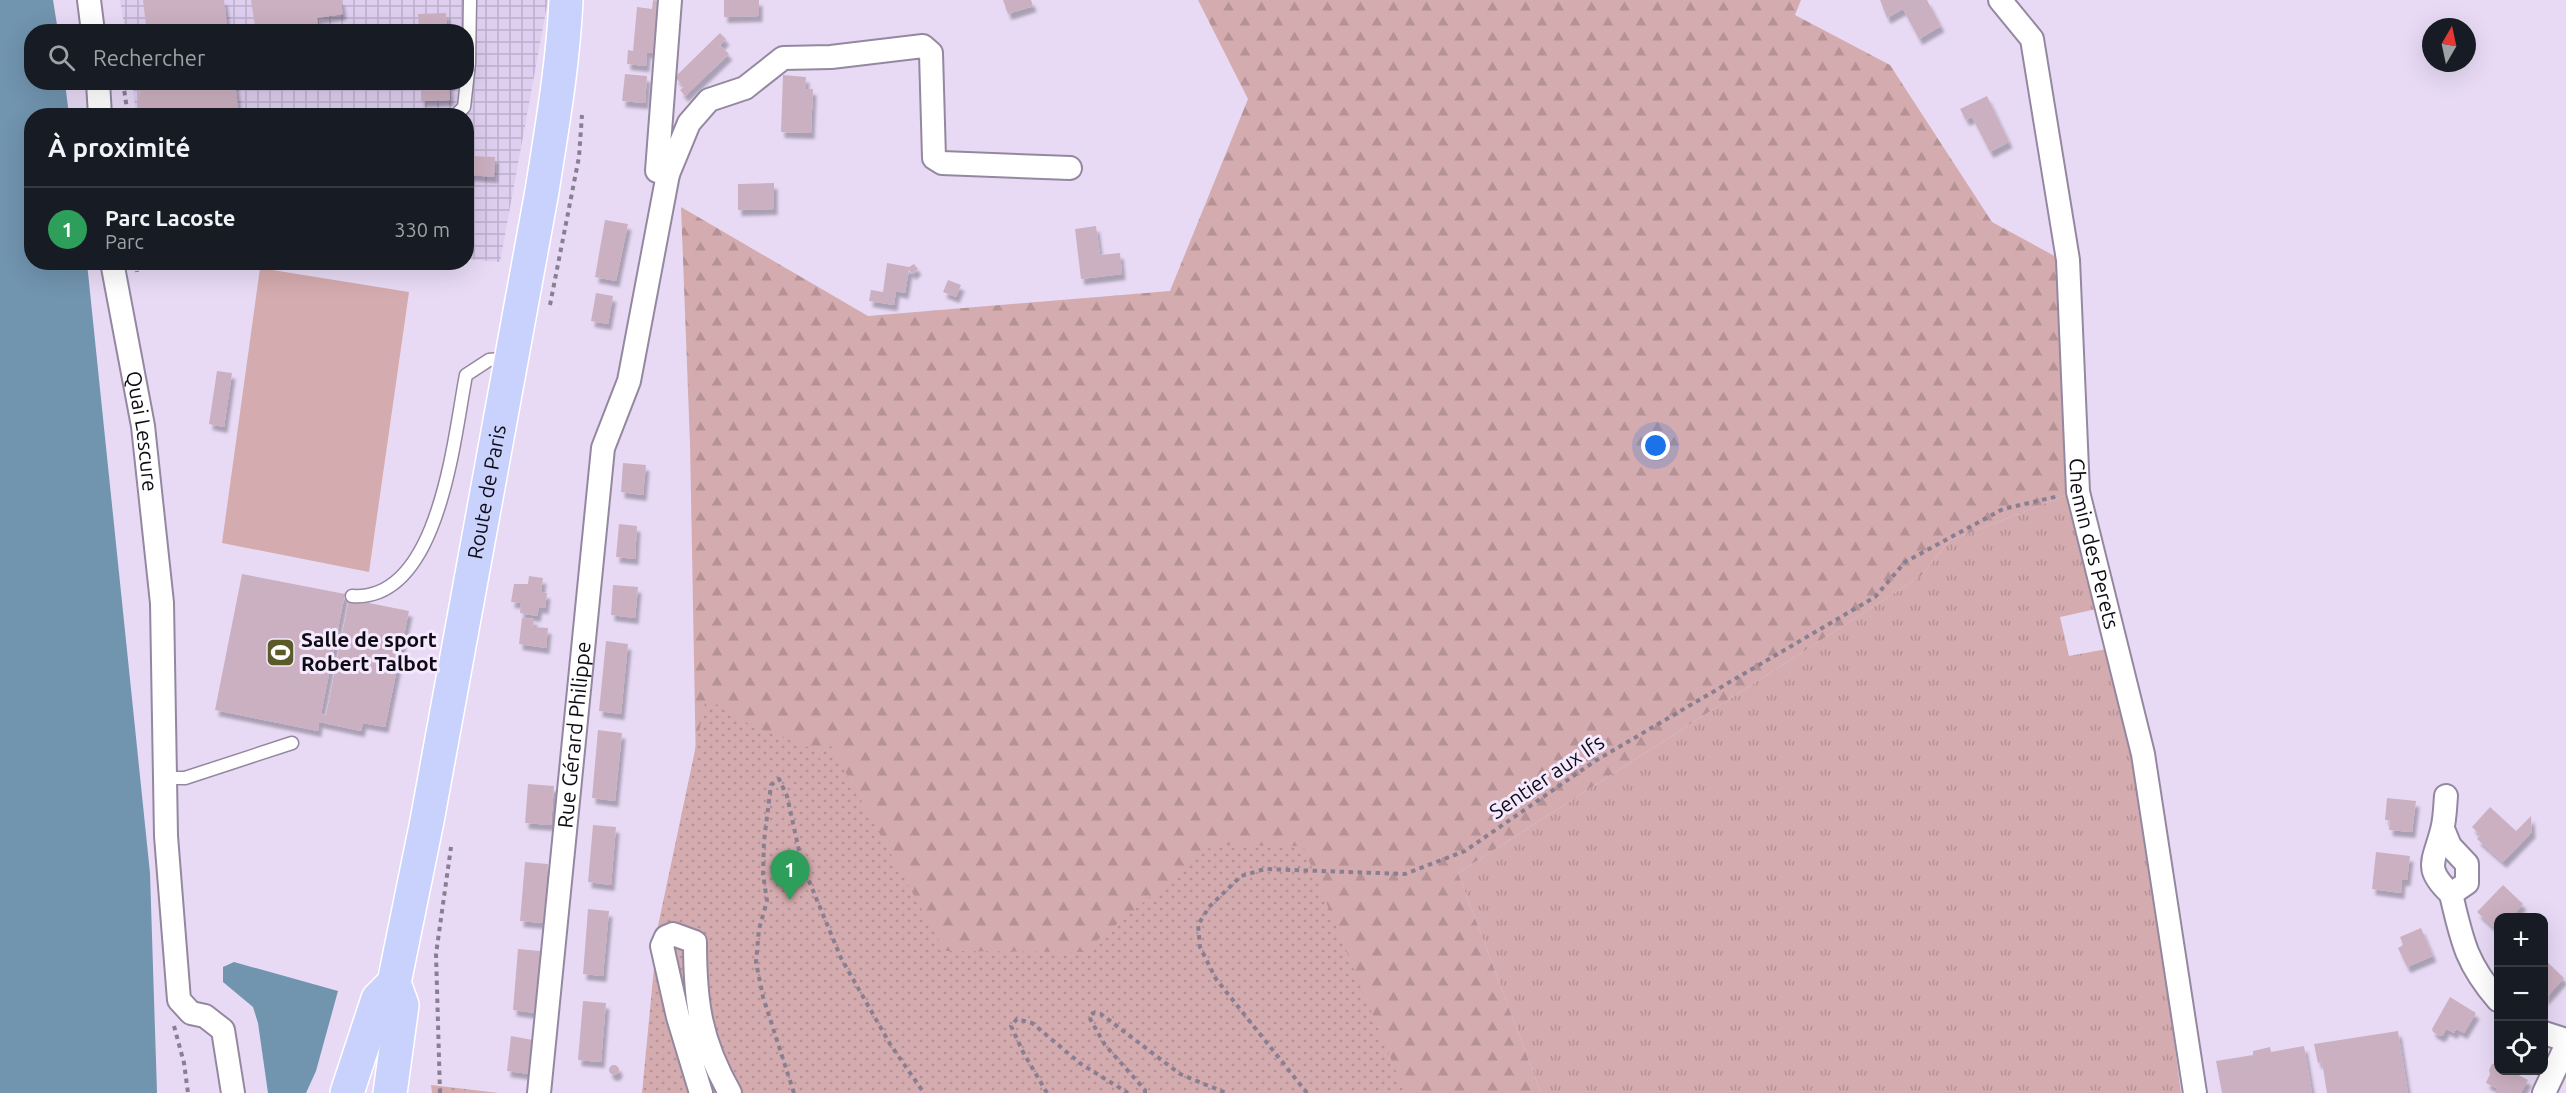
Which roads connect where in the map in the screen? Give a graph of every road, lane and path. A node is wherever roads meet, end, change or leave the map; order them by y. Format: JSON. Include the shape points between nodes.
{"nodes":[{"id":1,"x":89,"y":0,"type":"edge"},
{"id":2,"x":470,"y":0,"type":"edge"},
{"id":3,"x":566,"y":0,"type":"edge"},
{"id":4,"x":670,"y":0,"type":"edge"},
{"id":5,"x":2000,"y":0,"type":"edge"},
{"id":6,"x":92,"y":24,"type":"edge"},
{"id":7,"x":470,"y":24,"type":"edge"},
{"id":8,"x":98,"y":90,"type":"edge"},
{"id":9,"x":124,"y":90,"type":"edge"},
{"id":10,"x":466,"y":90,"type":"edge"},
{"id":11,"x":100,"y":108,"type":"edge"},
{"id":12,"x":127,"y":108,"type":"edge"},
{"id":13,"x":463,"y":108,"type":"edge"},
{"id":14,"x":583,"y":111,"type":"dead end"},
{"id":15,"x":1070,"y":168,"type":"dead end"},
{"id":16,"x":668,"y":174,"type":"junction"},
{"id":17,"x":114,"y":270,"type":"edge"},
{"id":18,"x":549,"y":308,"type":"dead end"},
{"id":19,"x":511,"y":357,"type":"junction"},
{"id":20,"x":2078,"y":492,"type":"junction"},
{"id":21,"x":352,"y":596,"type":"dead end"},
{"id":22,"x":292,"y":743,"type":"dead end"},
{"id":23,"x":165,"y":778,"type":"junction"},
{"id":24,"x":2446,"y":796,"type":"dead end"},
{"id":25,"x":2443,"y":829,"type":"junction"},
{"id":26,"x":452,"y":837,"type":"dead end"},
{"id":27,"x":2451,"y":894,"type":"junction"},
{"id":28,"x":394,"y":983,"type":"junction"},
{"id":29,"x":2494,"y":994,"type":"edge"},
{"id":30,"x":176,"y":1010,"type":"junction"},
{"id":31,"x":2548,"y":1034,"type":"edge"},
{"id":32,"x":2566,"y":1040,"type":"edge"},
{"id":33,"x":2566,"y":1046,"type":"edge"},
{"id":34,"x":188,"y":1093,"type":"edge"},
{"id":35,"x":233,"y":1093,"type":"edge"},
{"id":36,"x":346,"y":1093,"type":"edge"},
{"id":37,"x":390,"y":1093,"type":"edge"},
{"id":38,"x":440,"y":1093,"type":"edge"},
{"id":39,"x":539,"y":1093,"type":"edge"},
{"id":40,"x":701,"y":1093,"type":"edge"},
{"id":41,"x":730,"y":1093,"type":"edge"},
{"id":42,"x":794,"y":1093,"type":"edge"},
{"id":43,"x":924,"y":1093,"type":"edge"},
{"id":44,"x":1047,"y":1093,"type":"edge"},
{"id":45,"x":1128,"y":1093,"type":"edge"},
{"id":46,"x":1145,"y":1093,"type":"edge"},
{"id":47,"x":1226,"y":1093,"type":"edge"},
{"id":48,"x":1307,"y":1093,"type":"edge"},
{"id":49,"x":2195,"y":1093,"type":"edge"},
{"id":50,"x":2544,"y":1093,"type":"edge"}],
"edges":[{"from":1,"to":6,"type":"street"},
{"from":2,"to":7,"type":"lane"},
{"from":3,"to":19,"type":"main road","name":"Route de Paris","via":[[557,102]]},
{"from":4,"to":16,"type":"street","via":[[657,171]]},
{"from":5,"to":20,"type":"street","name":"Chemin des Perets","via":[[2032,39],[2068,260]]},
{"from":8,"to":11,"type":"street"},
{"from":9,"to":12,"type":"path"},
{"from":10,"to":13,"type":"lane"},
{"from":14,"to":18,"type":"path","via":[[579,157]]},
{"from":15,"to":16,"type":"street","name":"Rue Gérard Philippe","via":[[942,163],[934,158],[931,52],[923,46],[831,57],[783,58],[745,88],[709,100],[689,123]]},
{"from":16,"to":39,"type":"street","name":"Rue Gérard Philippe","via":[[629,381],[603,448]]},
{"from":17,"to":23,"type":"street","name":"Quai Lescure","via":[[143,426],[162,603]]},
{"from":19,"to":21,"type":"lane","via":[[489,360],[466,375],[443,494],[416,557],[386,590]]},
{"from":19,"to":28,"type":"main road","name":"Route de Paris"},
{"from":20,"to":48,"type":"path","name":"Sentier aux Ifs","via":[[2002,509],[1905,562],[1875,597],[1595,760],[1466,851],[1405,874],[1265,869],[1241,876],[1209,907],[1198,925],[1200,947],[1216,979]]},
{"from":20,"to":49,"type":"street","name":"Chemin des Perets","via":[[2143,754]]},
{"from":22,"to":23,"type":"lane","via":[[185,778]]},
{"from":23,"to":30,"type":"street","name":"Quai Lescure"},
{"from":24,"to":25,"type":"street"},
{"from":25,"to":27,"type":"street","via":[[2432,858],[2436,880]]},
{"from":25,"to":27,"type":"street","via":[[2450,846],[2467,864],[2467,883]]},
{"from":26,"to":38,"type":"path","via":[[436,954]]},
{"from":27,"to":29,"type":"street","via":[[2462,942],[2478,976]]},
{"from":28,"to":36,"type":"main road","name":"Route de Paris","via":[[378,999]]},
{"from":28,"to":37,"type":"main road","name":"Route de Paris","via":[[402,1005]]},
{"from":30,"to":34,"type":"path"},
{"from":30,"to":35,"type":"street","via":[[205,1016],[223,1030]]},
{"from":31,"to":32,"type":"street"},
{"from":33,"to":50,"type":"street"},
{"from":40,"to":41,"type":"street","via":[[662,946],[666,937],[673,934],[695,942],[695,985],[702,1029]]},
{"from":42,"to":43,"type":"path","via":[[756,962],[767,901],[763,874],[766,816],[771,785],[779,779],[802,864],[841,958],[890,1044]]},
{"from":44,"to":45,"type":"path","via":[[1011,1026],[1017,1019],[1032,1023],[1080,1064]]},
{"from":46,"to":47,"type":"path","via":[[1105,1045],[1089,1017],[1093,1013],[1101,1014],[1180,1074]]}]}
